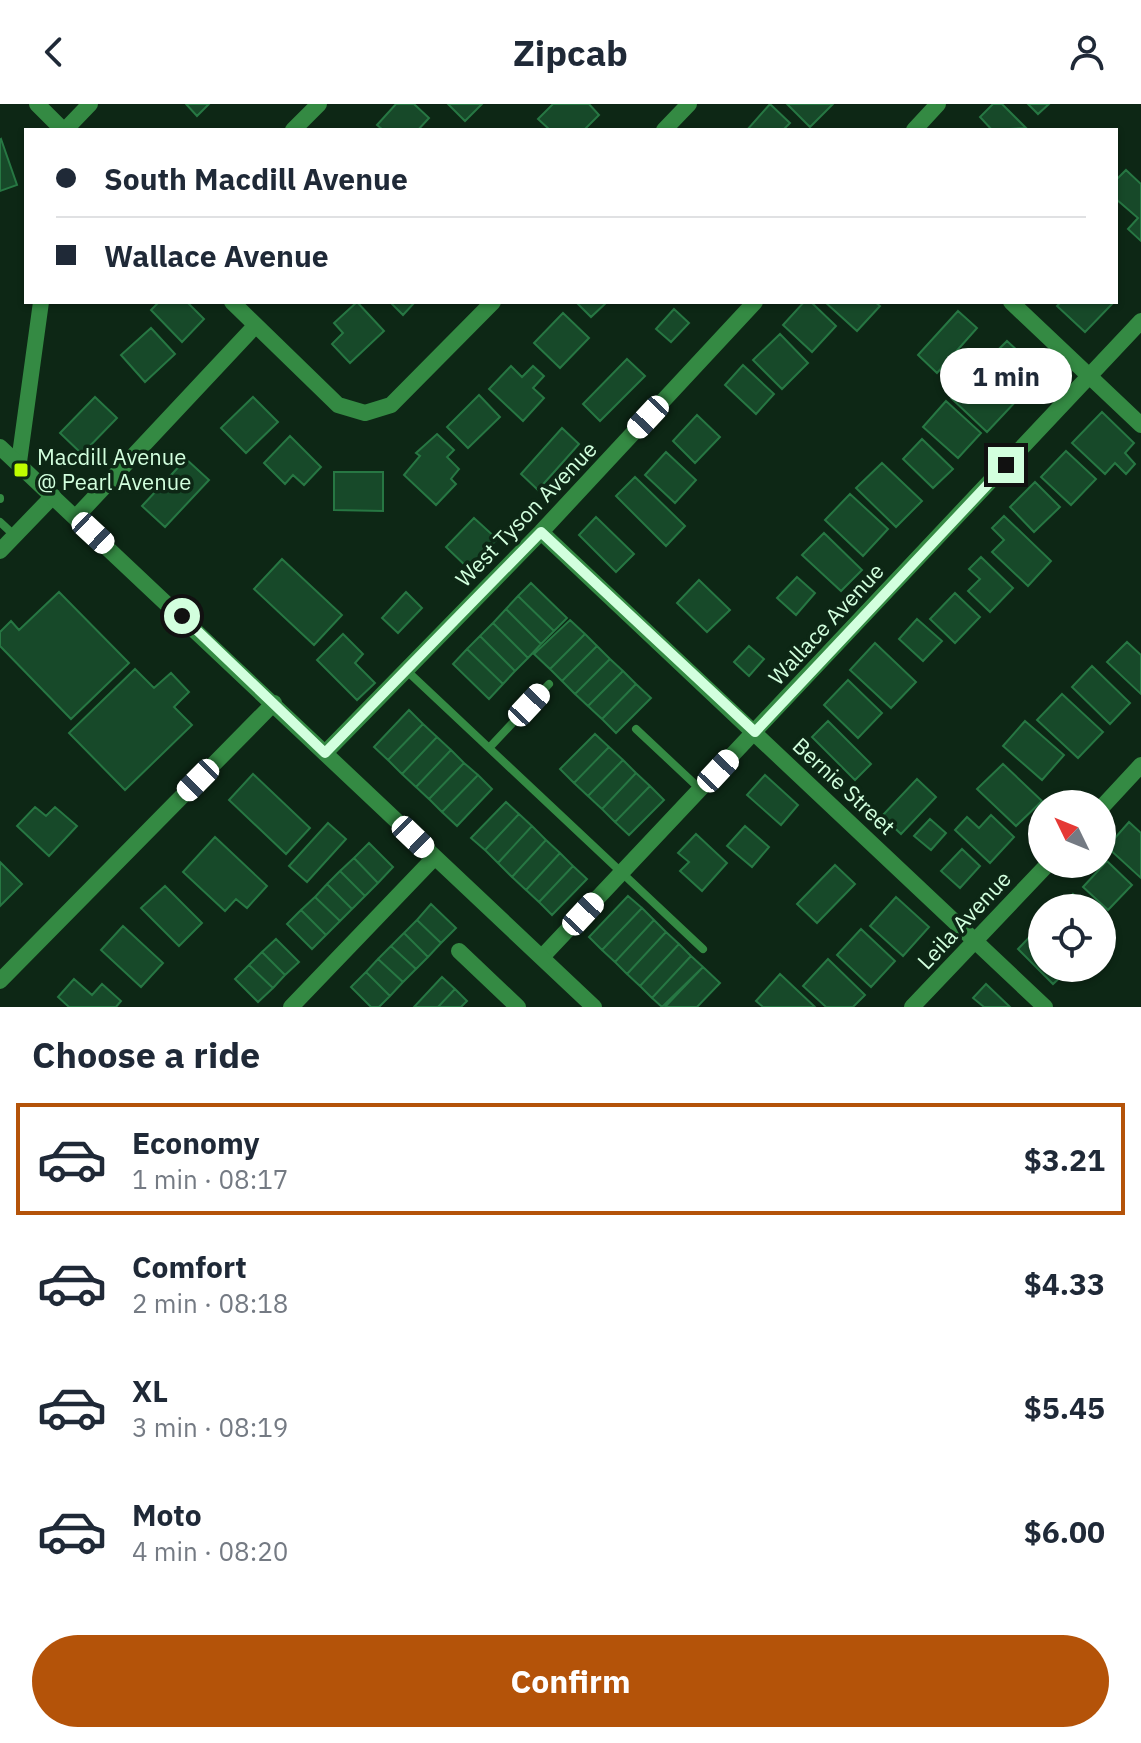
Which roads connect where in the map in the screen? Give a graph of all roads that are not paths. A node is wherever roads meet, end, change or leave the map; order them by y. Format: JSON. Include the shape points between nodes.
{"nodes":[{"id":1,"x":37,"y":104,"type":"edge"},
{"id":2,"x":90,"y":104,"type":"edge"},
{"id":3,"x":319,"y":104,"type":"edge"},
{"id":4,"x":689,"y":104,"type":"edge"},
{"id":5,"x":938,"y":104,"type":"edge"},
{"id":6,"x":62,"y":128,"type":"edge"},
{"id":7,"x":66,"y":128,"type":"edge"},
{"id":8,"x":295,"y":128,"type":"edge"},
{"id":9,"x":666,"y":128,"type":"edge"},
{"id":10,"x":916,"y":128,"type":"edge"},
{"id":11,"x":41,"y":304,"type":"edge"},
{"id":12,"x":234,"y":304,"type":"edge"},
{"id":13,"x":491,"y":304,"type":"edge"},
{"id":14,"x":753,"y":304,"type":"edge"},
{"id":15,"x":1013,"y":304,"type":"edge"},
{"id":16,"x":1141,"y":321,"type":"edge"},
{"id":17,"x":255,"y":326,"type":"junction"},
{"id":18,"x":1090,"y":376,"type":"junction"},
{"id":19,"x":1141,"y":425,"type":"edge"},
{"id":20,"x":0,"y":447,"type":"edge"},
{"id":21,"x":19,"y":462,"type":"junction"},
{"id":22,"x":53,"y":496,"type":"junction"},
{"id":23,"x":76,"y":517,"type":"junction"},
{"id":24,"x":0,"y":522,"type":"edge"},
{"id":25,"x":541,"y":532,"type":"junction"},
{"id":26,"x":15,"y":536,"type":"junction"},
{"id":27,"x":0,"y":551,"type":"edge"},
{"id":28,"x":406,"y":670,"type":"junction"},
{"id":29,"x":549,"y":684,"type":"dead end"},
{"id":30,"x":274,"y":703,"type":"junction"},
{"id":31,"x":636,"y":729,"type":"dead end"},
{"id":32,"x":755,"y":732,"type":"junction"},
{"id":33,"x":490,"y":747,"type":"junction"},
{"id":34,"x":325,"y":753,"type":"junction"},
{"id":35,"x":1141,"y":765,"type":"edge"},
{"id":36,"x":700,"y":790,"type":"junction"},
{"id":37,"x":1116,"y":792,"type":"edge"},
{"id":38,"x":434,"y":858,"type":"junction"},
{"id":39,"x":624,"y":871,"type":"junction"},
{"id":40,"x":1035,"y":878,"type":"edge"},
{"id":41,"x":975,"y":940,"type":"junction"},
{"id":42,"x":703,"y":949,"type":"dead end"},
{"id":43,"x":459,"y":951,"type":"dead end"},
{"id":44,"x":542,"y":957,"type":"junction"},
{"id":45,"x":0,"y":981,"type":"edge"},
{"id":46,"x":291,"y":1007,"type":"edge"},
{"id":47,"x":518,"y":1007,"type":"edge"},
{"id":48,"x":594,"y":1007,"type":"edge"},
{"id":49,"x":912,"y":1007,"type":"edge"},
{"id":50,"x":1045,"y":1007,"type":"edge"}],
"edges":[{"from":1,"to":6,"type":"street"},
{"from":2,"to":7,"type":"street"},
{"from":3,"to":8,"type":"street"},
{"from":4,"to":9,"type":"street"},
{"from":5,"to":10,"type":"street"},
{"from":11,"to":21,"type":"street"},
{"from":12,"to":17,"type":"street"},
{"from":13,"to":17,"type":"street","via":[[391,405],[365,413],[338,405]]},
{"from":14,"to":25,"type":"street","name":"West Tyson Avenue"},
{"from":15,"to":18,"type":"street"},
{"from":16,"to":18,"type":"street","name":"Wallace Avenue"},
{"from":17,"to":23,"type":"street"},
{"from":18,"to":19,"type":"street"},
{"from":18,"to":32,"type":"street","name":"Wallace Avenue"},
{"from":20,"to":21,"type":"street"},
{"from":21,"to":22,"type":"street"},
{"from":22,"to":23,"type":"street"},
{"from":22,"to":26,"type":"street"},
{"from":23,"to":30,"type":"street"},
{"from":24,"to":26,"type":"lane"},
{"from":25,"to":28,"type":"street","name":"West Tyson Avenue"},
{"from":25,"to":32,"type":"street","name":"Bernie Street"},
{"from":26,"to":27,"type":"street"},
{"from":28,"to":33,"type":"lane"},
{"from":28,"to":34,"type":"street","name":"West Tyson Avenue"},
{"from":29,"to":33,"type":"lane"},
{"from":30,"to":34,"type":"street"},
{"from":30,"to":45,"type":"street"},
{"from":31,"to":36,"type":"lane"},
{"from":32,"to":36,"type":"street","name":"Wallace Avenue"},
{"from":32,"to":41,"type":"street","name":"Bernie Street"},
{"from":33,"to":39,"type":"lane"},
{"from":34,"to":38,"type":"street"},
{"from":35,"to":37,"type":"street"},
{"from":36,"to":39,"type":"street","name":"Wallace Avenue"},
{"from":38,"to":44,"type":"street"},
{"from":38,"to":46,"type":"street"},
{"from":39,"to":42,"type":"lane"},
{"from":39,"to":44,"type":"street","name":"Wallace Avenue"},
{"from":40,"to":41,"type":"street","name":"Leila Avenue"},
{"from":41,"to":49,"type":"street","name":"Leila Avenue"},
{"from":41,"to":50,"type":"street","name":"Bernie Street"},
{"from":43,"to":47,"type":"street"},
{"from":44,"to":48,"type":"street"}]}
